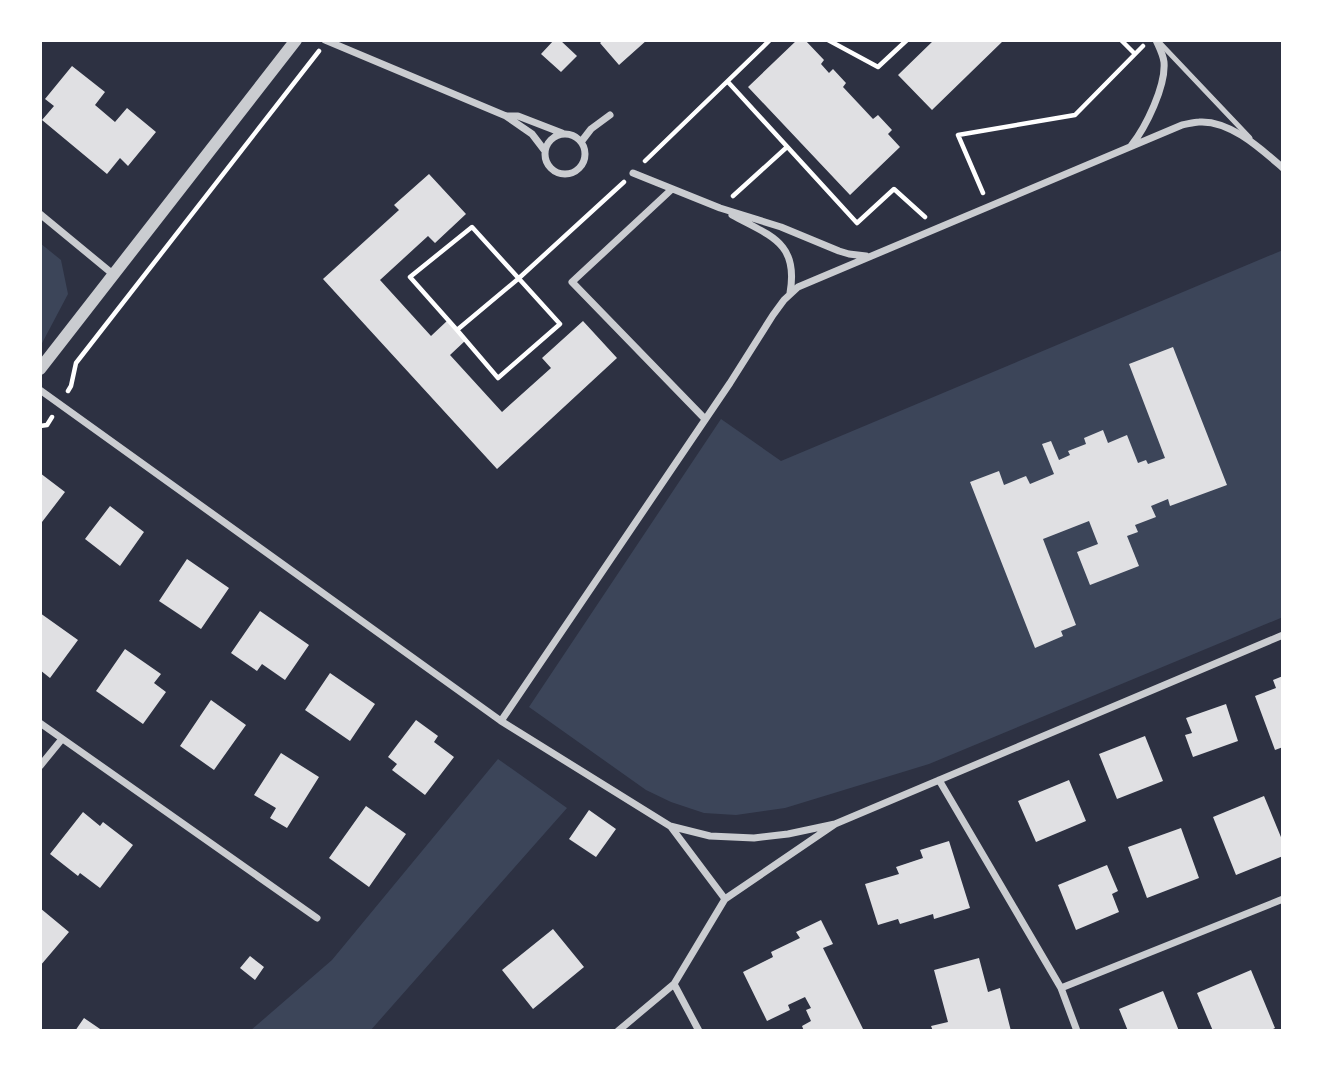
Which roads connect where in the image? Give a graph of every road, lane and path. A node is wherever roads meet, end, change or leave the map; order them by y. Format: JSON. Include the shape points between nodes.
{"nodes":[{"id":1,"x":296,"y":40,"type":"edge"},
{"id":2,"x":770,"y":40,"type":"edge"},
{"id":3,"x":828,"y":40,"type":"edge"},
{"id":4,"x":907,"y":40,"type":"edge"},
{"id":5,"x":1121,"y":40,"type":"edge"},
{"id":6,"x":1149,"y":40,"type":"edge"},
{"id":7,"x":1156,"y":40,"type":"edge"},
{"id":8,"x":326,"y":41,"type":"edge"},
{"id":9,"x":1135,"y":54,"type":"junction"},
{"id":10,"x":728,"y":82,"type":"junction"},
{"id":11,"x":610,"y":115,"type":"dead end"},
{"id":12,"x":506,"y":116,"type":"junction"},
{"id":13,"x":565,"y":134,"type":"junction"},
{"id":14,"x":581,"y":142,"type":"junction"},
{"id":15,"x":787,"y":147,"type":"junction"},
{"id":16,"x":1130,"y":147,"type":"junction"},
{"id":17,"x":1259,"y":148,"type":"junction"},
{"id":18,"x":545,"y":151,"type":"junction"},
{"id":19,"x":1283,"y":168,"type":"edge"},
{"id":20,"x":634,"y":173,"type":"junction"},
{"id":21,"x":672,"y":189,"type":"junction"},
{"id":22,"x":989,"y":206,"type":"junction"},
{"id":23,"x":720,"y":208,"type":"junction"},
{"id":24,"x":40,"y":214,"type":"edge"},
{"id":25,"x":937,"y":228,"type":"junction"},
{"id":26,"x":874,"y":255,"type":"junction"},
{"id":27,"x":114,"y":275,"type":"junction"},
{"id":28,"x":517,"y":279,"type":"junction"},
{"id":29,"x":790,"y":293,"type":"junction"},
{"id":30,"x":457,"y":330,"type":"junction"},
{"id":31,"x":40,"y":369,"type":"edge"},
{"id":32,"x":40,"y":390,"type":"edge"},
{"id":33,"x":60,"y":404,"type":"junction"},
{"id":34,"x":705,"y":419,"type":"junction"},
{"id":35,"x":40,"y":426,"type":"edge"},
{"id":36,"x":1283,"y":635,"type":"edge"},
{"id":37,"x":501,"y":721,"type":"junction"},
{"id":38,"x":40,"y":723,"type":"edge"},
{"id":39,"x":62,"y":739,"type":"junction"},
{"id":40,"x":40,"y":766,"type":"edge"},
{"id":41,"x":939,"y":780,"type":"junction"},
{"id":42,"x":835,"y":824,"type":"junction"},
{"id":43,"x":670,"y":826,"type":"junction"},
{"id":44,"x":1283,"y":898,"type":"edge"},
{"id":45,"x":725,"y":899,"type":"junction"},
{"id":46,"x":317,"y":918,"type":"dead end"},
{"id":47,"x":674,"y":984,"type":"junction"},
{"id":48,"x":1061,"y":988,"type":"junction"},
{"id":49,"x":618,"y":1031,"type":"edge"},
{"id":50,"x":699,"y":1031,"type":"edge"},
{"id":51,"x":1077,"y":1031,"type":"edge"}],
"edges":[{"from":1,"to":27,"type":"street"},
{"from":2,"to":10,"type":"path"},
{"from":3,"to":4,"type":"path","via":[[878,67]]},
{"from":5,"to":9,"type":"path"},
{"from":6,"to":9,"type":"path"},
{"from":7,"to":16,"type":"street","via":[[1164,63],[1162,80],[1141,134]]},
{"from":7,"to":17,"type":"lane"},
{"from":8,"to":12,"type":"street"},
{"from":8,"to":33,"type":"path","via":[[76,363],[71,386]]},
{"from":9,"to":22,"type":"path","via":[[1074,114],[958,135]]},
{"from":10,"to":15,"type":"path"},
{"from":10,"to":20,"type":"path"},
{"from":11,"to":14,"type":"street"},
{"from":12,"to":13,"type":"street","via":[[528,119]]},
{"from":12,"to":18,"type":"street","via":[[532,134]]},
{"from":13,"to":14,"type":"street"},
{"from":13,"to":18,"type":"street","via":[[548,142]]},
{"from":14,"to":18,"type":"street","via":[[584,160],[571,173],[553,170]]},
{"from":15,"to":23,"type":"path"},
{"from":15,"to":25,"type":"path","via":[[857,223],[894,189]]},
{"from":16,"to":17,"type":"street","via":[[1202,121],[1237,132]]},
{"from":16,"to":22,"type":"street"},
{"from":17,"to":19,"type":"street"},
{"from":20,"to":21,"type":"street"},
{"from":20,"to":28,"type":"path"},
{"from":21,"to":23,"type":"street"},
{"from":21,"to":34,"type":"street","via":[[572,282]]},
{"from":22,"to":25,"type":"street"},
{"from":23,"to":26,"type":"street","via":[[839,251]]},
{"from":23,"to":29,"type":"street","via":[[784,248],[792,274]]},
{"from":24,"to":27,"type":"street"},
{"from":25,"to":26,"type":"street"},
{"from":26,"to":29,"type":"street"},
{"from":27,"to":31,"type":"street"},
{"from":28,"to":30,"type":"path"},
{"from":28,"to":30,"type":"path","via":[[560,324],[498,378]]},
{"from":28,"to":30,"type":"path","via":[[472,227],[410,277]]},
{"from":29,"to":34,"type":"street"},
{"from":32,"to":33,"type":"street"},
{"from":33,"to":35,"type":"path","via":[[47,425]]},
{"from":33,"to":37,"type":"street"},
{"from":34,"to":37,"type":"street"},
{"from":36,"to":41,"type":"street"},
{"from":37,"to":43,"type":"street"},
{"from":38,"to":39,"type":"street"},
{"from":39,"to":40,"type":"street"},
{"from":39,"to":46,"type":"street"},
{"from":41,"to":42,"type":"street"},
{"from":41,"to":48,"type":"street"},
{"from":42,"to":43,"type":"street","via":[[754,838],[710,836]]},
{"from":42,"to":45,"type":"street"},
{"from":43,"to":45,"type":"street"},
{"from":44,"to":48,"type":"street"},
{"from":45,"to":47,"type":"street"},
{"from":47,"to":49,"type":"street"},
{"from":47,"to":50,"type":"street"},
{"from":48,"to":51,"type":"street"}]}
